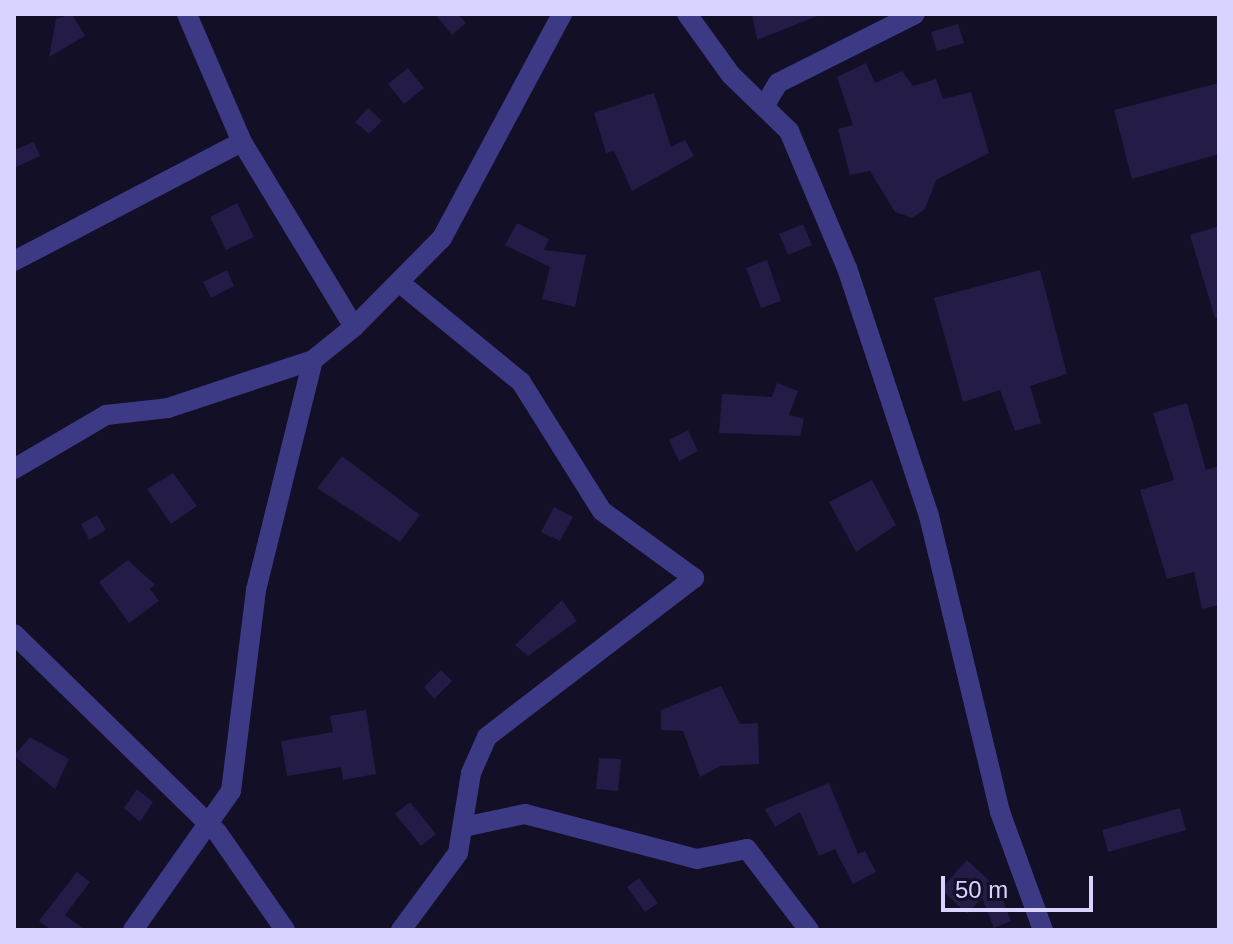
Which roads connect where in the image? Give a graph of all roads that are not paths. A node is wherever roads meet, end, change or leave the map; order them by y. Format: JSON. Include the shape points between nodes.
{"nodes":[{"id":1,"x":187,"y":14,"type":"edge"},
{"id":2,"x":562,"y":14,"type":"edge"},
{"id":3,"x":687,"y":14,"type":"edge"},
{"id":4,"x":915,"y":14,"type":"edge"},
{"id":5,"x":766,"y":103,"type":"junction"},
{"id":6,"x":242,"y":142,"type":"junction"},
{"id":7,"x":14,"y":261,"type":"edge"},
{"id":8,"x":400,"y":283,"type":"junction"},
{"id":9,"x":354,"y":327,"type":"junction"},
{"id":10,"x":313,"y":360,"type":"junction"},
{"id":11,"x":14,"y":469,"type":"edge"},
{"id":12,"x":14,"y":634,"type":"edge"},
{"id":13,"x":207,"y":822,"type":"junction"},
{"id":14,"x":468,"y":826,"type":"junction"},
{"id":15,"x":133,"y":930,"type":"edge"},
{"id":16,"x":285,"y":930,"type":"edge"},
{"id":17,"x":401,"y":930,"type":"edge"},
{"id":18,"x":809,"y":930,"type":"edge"},
{"id":19,"x":1043,"y":930,"type":"edge"}],
"edges":[{"from":1,"to":6,"type":"street"},
{"from":2,"to":8,"type":"street","via":[[442,238]]},
{"from":3,"to":5,"type":"street","via":[[731,75]]},
{"from":4,"to":5,"type":"street","via":[[778,83]]},
{"from":5,"to":19,"type":"street","via":[[789,131],[847,268],[929,516],[1000,812]]},
{"from":6,"to":7,"type":"street"},
{"from":6,"to":9,"type":"street"},
{"from":8,"to":9,"type":"street"},
{"from":8,"to":14,"type":"street","via":[[521,382],[602,511],[694,578],[487,737],[471,773]]},
{"from":9,"to":10,"type":"street"},
{"from":10,"to":11,"type":"street","via":[[168,408],[106,415]]},
{"from":10,"to":13,"type":"street","via":[[256,590],[235,778]]},
{"from":12,"to":13,"type":"street"},
{"from":13,"to":15,"type":"street"},
{"from":13,"to":16,"type":"street"},
{"from":14,"to":17,"type":"street","via":[[458,853]]},
{"from":14,"to":18,"type":"street","via":[[525,814],[697,859],[747,849]]}]}
